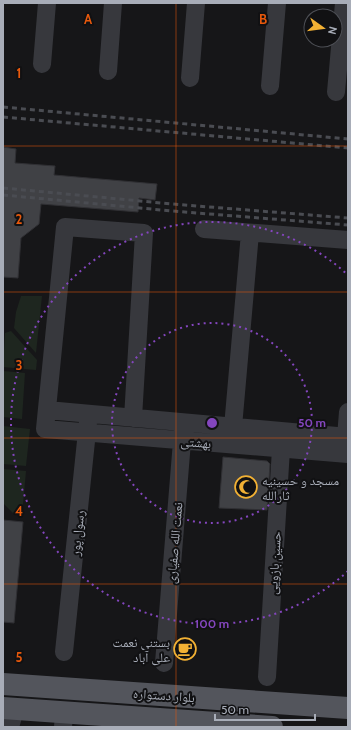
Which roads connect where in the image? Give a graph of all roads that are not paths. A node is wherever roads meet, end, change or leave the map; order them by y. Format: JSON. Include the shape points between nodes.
{"nodes":[{"id":1,"x":47,"y":3,"type":"edge"},
{"id":2,"x":113,"y":3,"type":"edge"},
{"id":3,"x":196,"y":3,"type":"edge"},
{"id":4,"x":277,"y":3,"type":"edge"},
{"id":5,"x":344,"y":3,"type":"edge"},
{"id":6,"x":42,"y":64,"type":"dead end"},
{"id":7,"x":108,"y":71,"type":"dead end"},
{"id":8,"x":190,"y":78,"type":"dead end"},
{"id":9,"x":270,"y":86,"type":"dead end"},
{"id":10,"x":336,"y":92,"type":"dead end"},
{"id":11,"x":204,"y":229,"type":"dead end"},
{"id":12,"x":250,"y":233,"type":"junction"},
{"id":13,"x":348,"y":240,"type":"edge"},
{"id":14,"x":47,"y":410,"type":"junction"},
{"id":15,"x":348,"y":412,"type":"edge"},
{"id":16,"x":89,"y":414,"type":"junction"},
{"id":17,"x":133,"y":418,"type":"junction"},
{"id":18,"x":183,"y":422,"type":"junction"},
{"id":19,"x":233,"y":427,"type":"junction"},
{"id":20,"x":88,"y":433,"type":"junction"},
{"id":21,"x":183,"y":440,"type":"junction"},
{"id":22,"x":347,"y":443,"type":"edge"},
{"id":23,"x":281,"y":449,"type":"junction"},
{"id":24,"x":64,"y":652,"type":"dead end"},
{"id":25,"x":164,"y":663,"type":"dead end"},
{"id":26,"x":267,"y":677,"type":"dead end"},
{"id":27,"x":3,"y":684,"type":"edge"},
{"id":28,"x":348,"y":708,"type":"edge"},
{"id":29,"x":9,"y":715,"type":"edge"},
{"id":30,"x":64,"y":720,"type":"edge"},
{"id":31,"x":272,"y":727,"type":"edge"}],
"edges":[{"from":1,"to":6,"type":"street"},
{"from":2,"to":7,"type":"street"},
{"from":3,"to":8,"type":"street"},
{"from":4,"to":9,"type":"street"},
{"from":5,"to":10,"type":"street"},
{"from":11,"to":12,"type":"street"},
{"from":12,"to":13,"type":"street"},
{"from":12,"to":19,"type":"street"},
{"from":14,"to":16,"type":"street"},
{"from":14,"to":17,"type":"street","via":[[64,227],[144,233]]},
{"from":14,"to":20,"type":"street","name":"بهشتی","via":[[45,429]]},
{"from":15,"to":22,"type":"street"},
{"from":16,"to":17,"type":"street"},
{"from":16,"to":20,"type":"street","name":"رسول پور"},
{"from":17,"to":18,"type":"street"},
{"from":18,"to":19,"type":"street"},
{"from":18,"to":21,"type":"street","name":"نعمت الله صفیاری"},
{"from":19,"to":22,"type":"street"},
{"from":20,"to":21,"type":"street","name":"بهشتی"},
{"from":20,"to":24,"type":"street","name":"رسول پور"},
{"from":21,"to":23,"type":"street","name":"بهشتی"},
{"from":21,"to":25,"type":"street","name":"نعمت الله صفیاری"},
{"from":22,"to":23,"type":"street","name":"بهشتی"},
{"from":23,"to":26,"type":"street","name":"حسین بازویی"},
{"from":27,"to":28,"type":"main road","name":"بلوار دستواره"},
{"from":29,"to":30,"type":"main road","name":"بلوار دستواره"},
{"from":30,"to":31,"type":"main road","name":"بلوار دستواره"}]}
